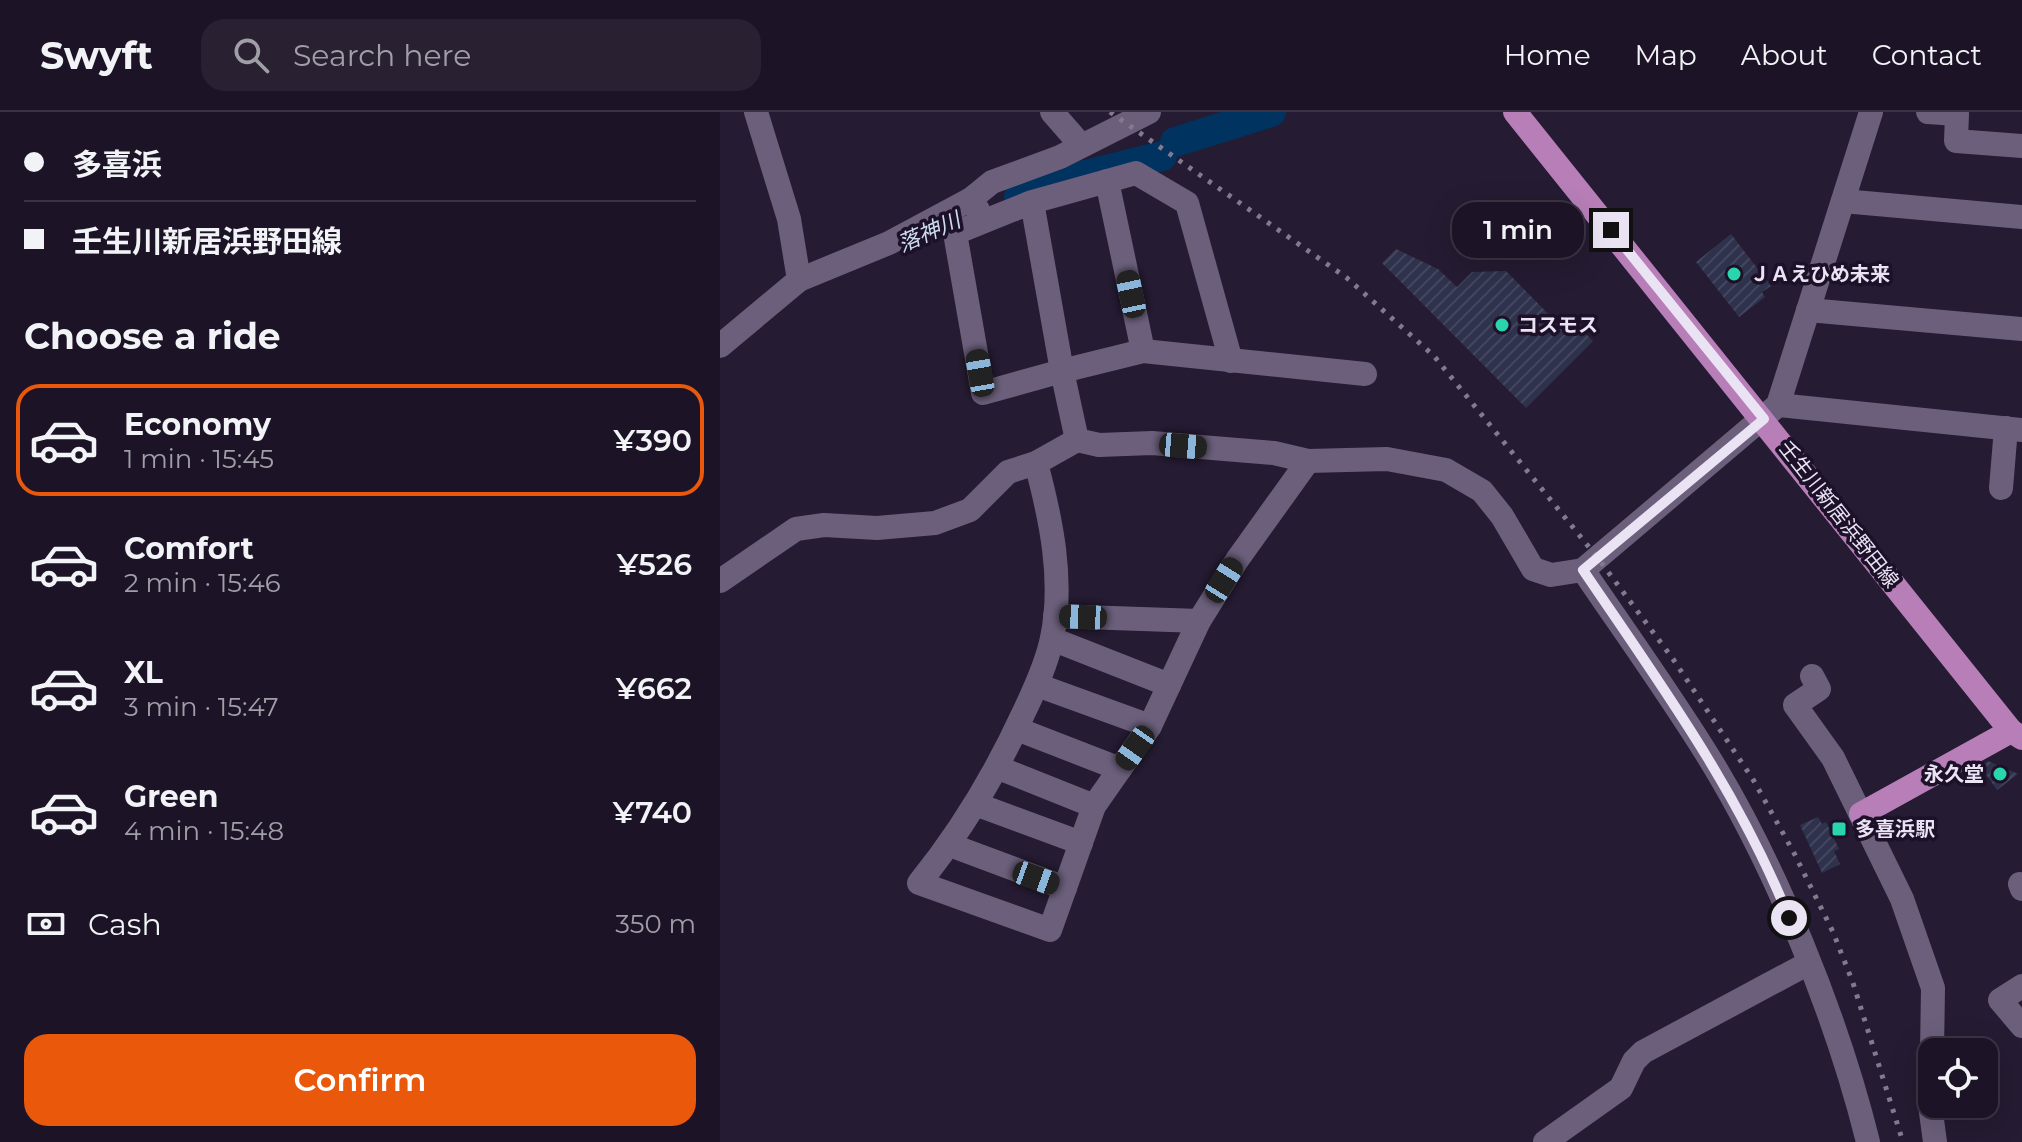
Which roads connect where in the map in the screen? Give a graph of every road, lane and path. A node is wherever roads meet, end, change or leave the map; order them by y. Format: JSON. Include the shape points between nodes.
{"nodes":[{"id":1,"x":756,"y":112,"type":"edge"},
{"id":2,"x":1052,"y":112,"type":"edge"},
{"id":3,"x":1149,"y":112,"type":"edge"},
{"id":4,"x":1515,"y":112,"type":"edge"},
{"id":5,"x":1871,"y":112,"type":"edge"},
{"id":6,"x":1928,"y":112,"type":"edge"},
{"id":7,"x":1080,"y":144,"type":"junction"},
{"id":8,"x":2022,"y":146,"type":"edge"},
{"id":9,"x":1107,"y":181,"type":"junction"},
{"id":10,"x":1843,"y":201,"type":"junction"},
{"id":11,"x":1032,"y":202,"type":"junction"},
{"id":12,"x":978,"y":210,"type":"junction"},
{"id":13,"x":2022,"y":217,"type":"edge"},
{"id":14,"x":799,"y":280,"type":"junction"},
{"id":15,"x":1808,"y":310,"type":"junction"},
{"id":16,"x":2022,"y":329,"type":"edge"},
{"id":17,"x":720,"y":346,"type":"edge"},
{"id":18,"x":1143,"y":351,"type":"junction"},
{"id":19,"x":1231,"y":361,"type":"junction"},
{"id":20,"x":1062,"y":371,"type":"junction"},
{"id":21,"x":1365,"y":374,"type":"dead end"},
{"id":22,"x":1771,"y":412,"type":"junction"},
{"id":23,"x":2014,"y":429,"type":"edge"},
{"id":24,"x":1077,"y":440,"type":"junction"},
{"id":25,"x":1308,"y":461,"type":"junction"},
{"id":26,"x":1036,"y":463,"type":"junction"},
{"id":27,"x":2001,"y":488,"type":"dead end"},
{"id":28,"x":1583,"y":570,"type":"junction"},
{"id":29,"x":720,"y":581,"type":"edge"},
{"id":30,"x":1199,"y":621,"type":"junction"},
{"id":31,"x":1053,"y":627,"type":"junction"},
{"id":32,"x":1812,"y":676,"type":"dead end"},
{"id":33,"x":1037,"y":685,"type":"junction"},
{"id":34,"x":1169,"y":685,"type":"junction"},
{"id":35,"x":1150,"y":726,"type":"junction"},
{"id":36,"x":1017,"y":729,"type":"junction"},
{"id":37,"x":2018,"y":731,"type":"edge"},
{"id":38,"x":2022,"y":759,"type":"edge"},
{"id":39,"x":999,"y":768,"type":"junction"},
{"id":40,"x":1120,"y":769,"type":"junction"},
{"id":41,"x":978,"y":805,"type":"junction"},
{"id":42,"x":1094,"y":806,"type":"junction"},
{"id":43,"x":1861,"y":814,"type":"junction"},
{"id":44,"x":1081,"y":843,"type":"junction"},
{"id":45,"x":950,"y":845,"type":"junction"},
{"id":46,"x":1065,"y":888,"type":"junction"},
{"id":47,"x":1807,"y":964,"type":"junction"},
{"id":48,"x":2022,"y":986,"type":"edge"},
{"id":49,"x":2022,"y":1026,"type":"edge"},
{"id":50,"x":1932,"y":1038,"type":"edge"},
{"id":51,"x":1932,"y":1118,"type":"edge"},
{"id":52,"x":1545,"y":1142,"type":"edge"},
{"id":53,"x":1868,"y":1142,"type":"edge"},
{"id":54,"x":1935,"y":1142,"type":"edge"}],
"edges":[{"from":1,"to":14,"type":"street","via":[[789,219]]},
{"from":2,"to":7,"type":"street"},
{"from":3,"to":7,"type":"street","via":[[1110,135]]},
{"from":4,"to":22,"type":"main road","name":"壬生川新居浜野田線"},
{"from":5,"to":10,"type":"street"},
{"from":6,"to":8,"type":"street","via":[[1957,114],[1956,141]]},
{"from":7,"to":12,"type":"street","via":[[1060,157],[992,182]]},
{"from":9,"to":11,"type":"street"},
{"from":9,"to":18,"type":"street"},
{"from":9,"to":19,"type":"street","via":[[1136,173],[1187,203]]},
{"from":10,"to":13,"type":"street"},
{"from":10,"to":15,"type":"street"},
{"from":11,"to":12,"type":"street"},
{"from":11,"to":20,"type":"street"},
{"from":12,"to":14,"type":"street"},
{"from":12,"to":20,"type":"street","via":[[955,233],[983,393]]},
{"from":14,"to":17,"type":"street"},
{"from":15,"to":16,"type":"street"},
{"from":15,"to":22,"type":"street"},
{"from":18,"to":19,"type":"street"},
{"from":18,"to":20,"type":"street"},
{"from":19,"to":21,"type":"street"},
{"from":20,"to":24,"type":"street"},
{"from":22,"to":23,"type":"street"},
{"from":22,"to":28,"type":"street"},
{"from":22,"to":37,"type":"main road","name":"壬生川新居浜野田線"},
{"from":23,"to":27,"type":"street"},
{"from":24,"to":25,"type":"street","via":[[1274,453]]},
{"from":24,"to":26,"type":"street"},
{"from":25,"to":28,"type":"street","via":[[1387,459],[1446,470],[1482,491],[1533,569],[1551,575]]},
{"from":25,"to":30,"type":"street"},
{"from":26,"to":29,"type":"street","via":[[1008,472],[970,510],[935,523],[796,529]]},
{"from":26,"to":31,"type":"street","via":[[1052,525]]},
{"from":28,"to":47,"type":"street","via":[[1709,757],[1771,873]]},
{"from":30,"to":31,"type":"street"},
{"from":30,"to":34,"type":"street"},
{"from":31,"to":33,"type":"street"},
{"from":31,"to":34,"type":"street"},
{"from":32,"to":43,"type":"street","via":[[1819,689],[1795,705],[1833,758]]},
{"from":33,"to":35,"type":"street"},
{"from":33,"to":36,"type":"street"},
{"from":34,"to":35,"type":"street"},
{"from":35,"to":40,"type":"street"},
{"from":36,"to":39,"type":"street"},
{"from":36,"to":40,"type":"street"},
{"from":37,"to":38,"type":"main road","name":"壬生川新居浜野田線"},
{"from":37,"to":43,"type":"main road"},
{"from":39,"to":41,"type":"street"},
{"from":39,"to":42,"type":"street"},
{"from":40,"to":42,"type":"street"},
{"from":41,"to":44,"type":"street"},
{"from":41,"to":45,"type":"street"},
{"from":42,"to":44,"type":"street"},
{"from":43,"to":50,"type":"street","via":[[1902,899],[1933,988]]},
{"from":44,"to":46,"type":"street"},
{"from":45,"to":46,"type":"street"},
{"from":45,"to":46,"type":"street","via":[[919,883],[1050,930]]},
{"from":47,"to":52,"type":"street","via":[[1643,1052],[1621,1088]]},
{"from":47,"to":53,"type":"street"},
{"from":48,"to":49,"type":"street","via":[[2000,1000]]},
{"from":51,"to":54,"type":"street"}]}
